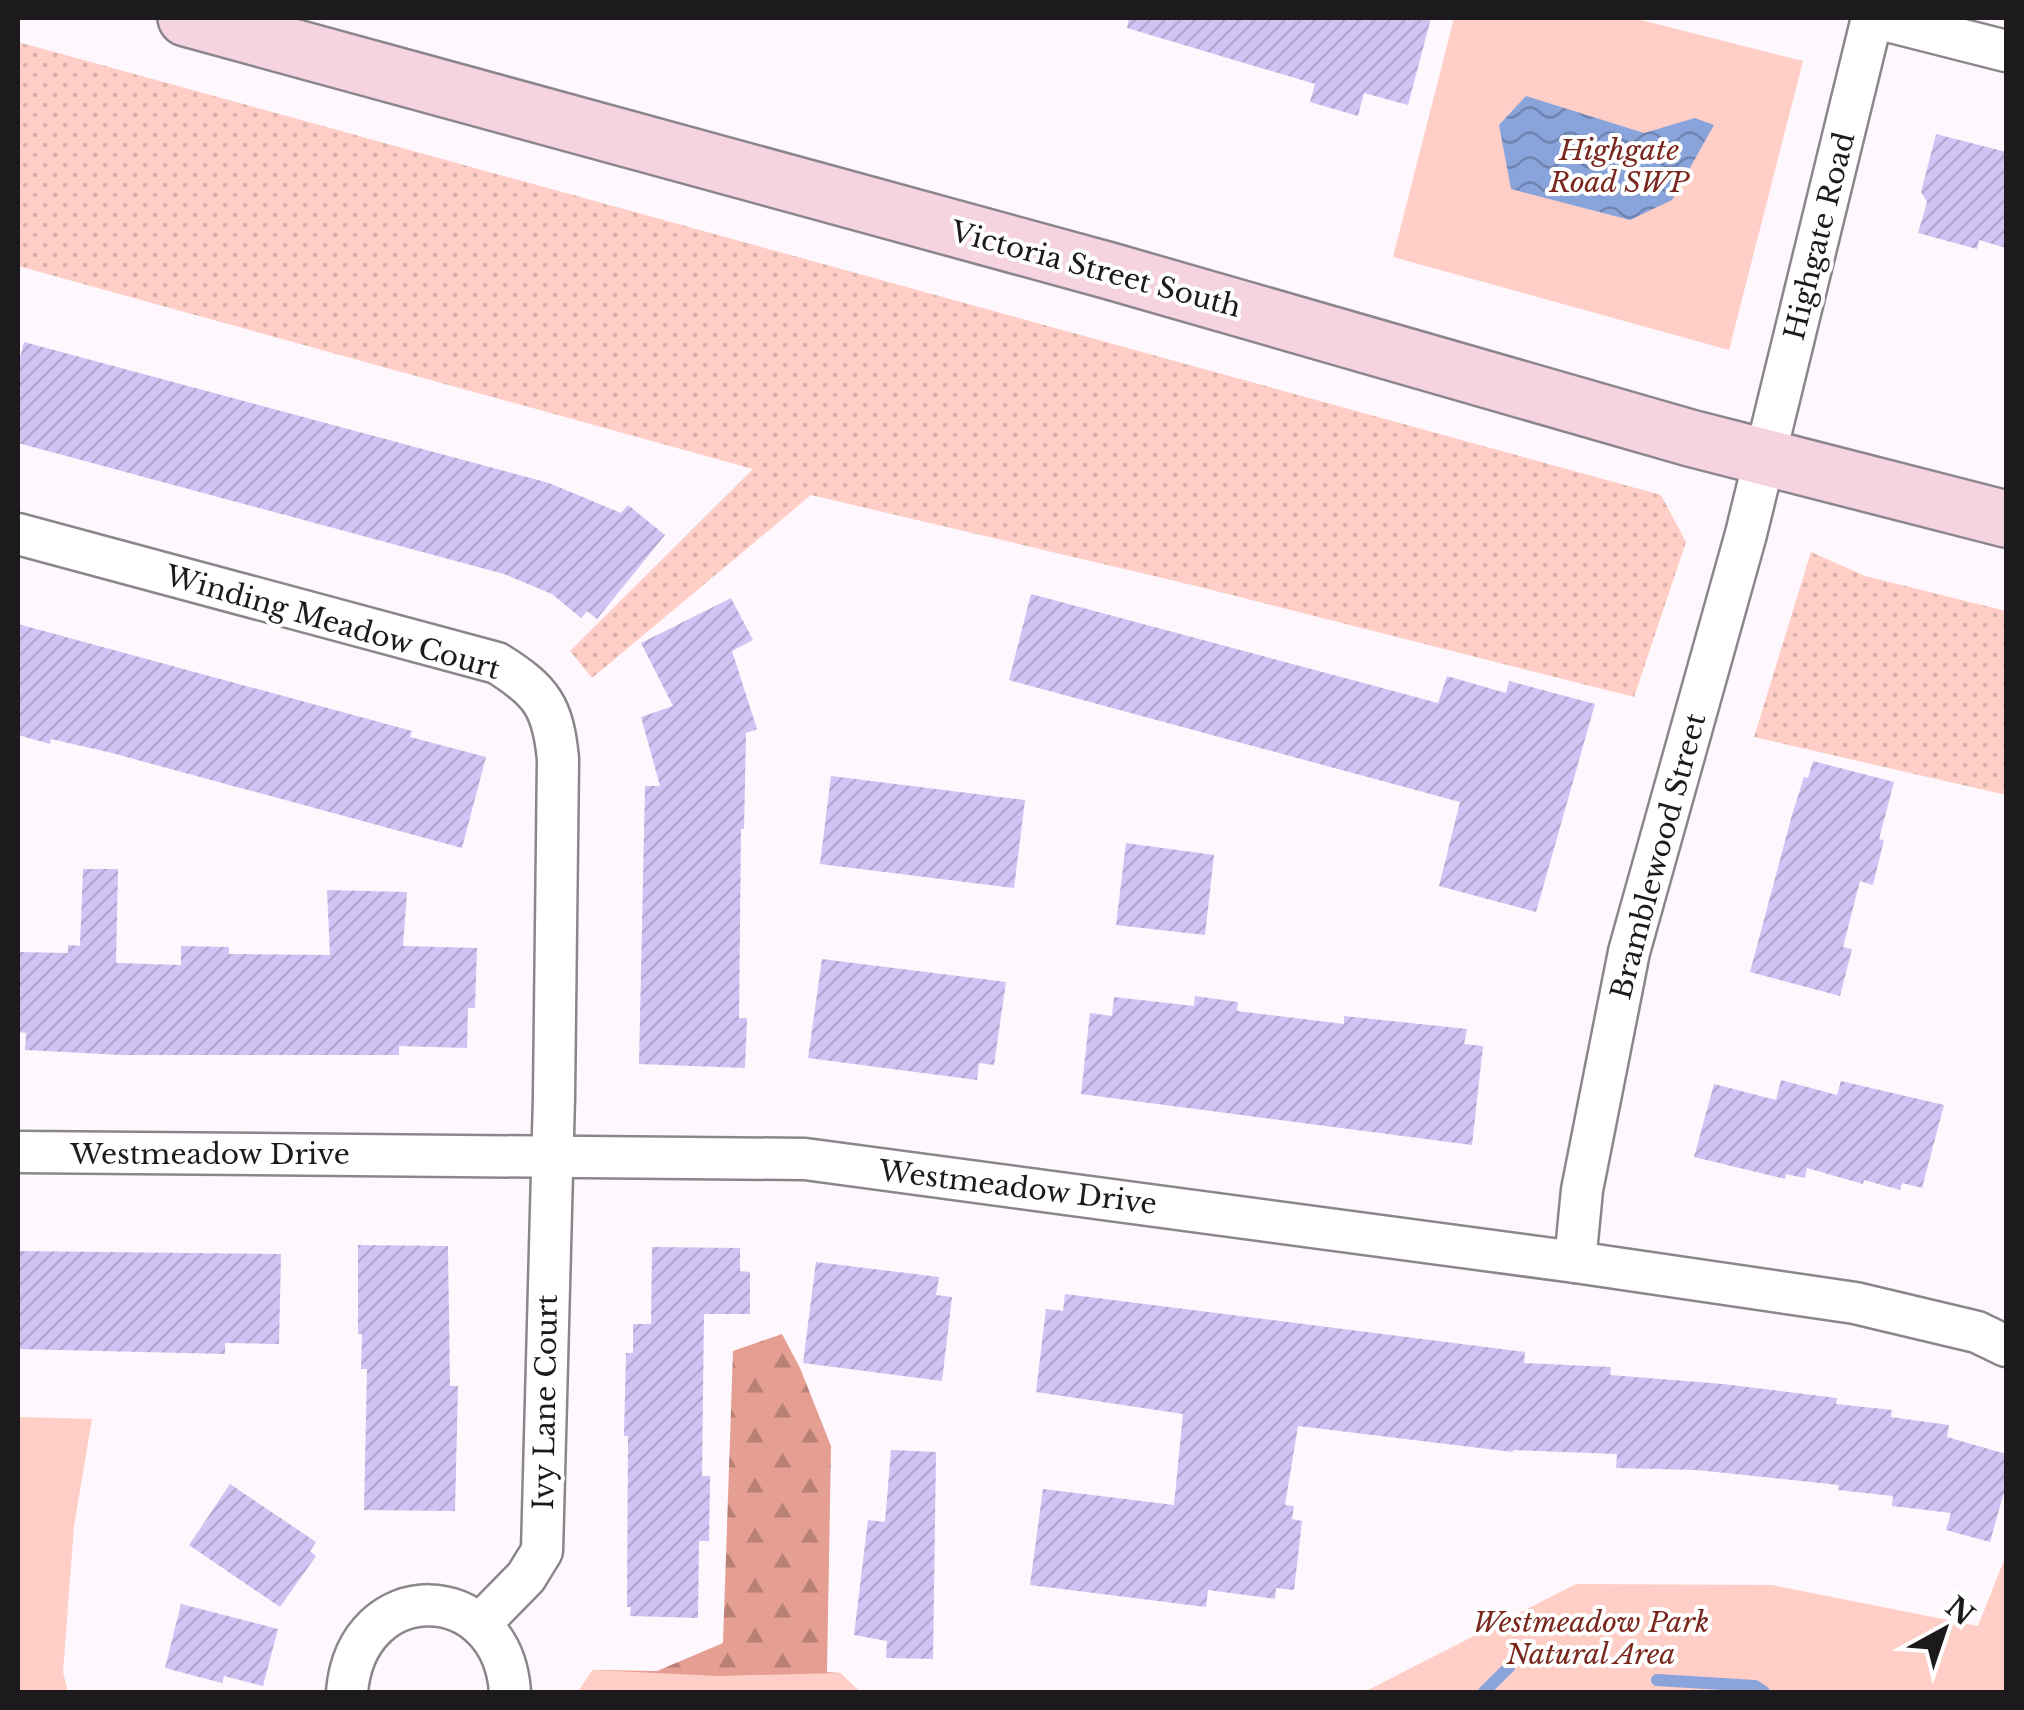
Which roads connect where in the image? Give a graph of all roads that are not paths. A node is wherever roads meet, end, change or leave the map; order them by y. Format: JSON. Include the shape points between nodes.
{"nodes":[{"id":1,"x":186,"y":18,"type":"edge"},
{"id":2,"x":1874,"y":18,"type":"edge"},
{"id":3,"x":2006,"y":52,"type":"edge"},
{"id":4,"x":1764,"y":455,"type":"junction"},
{"id":5,"x":2006,"y":519,"type":"edge"},
{"id":6,"x":18,"y":534,"type":"edge"},
{"id":7,"x":18,"y":1152,"type":"edge"},
{"id":8,"x":550,"y":1157,"type":"junction"},
{"id":9,"x":1576,"y":1262,"type":"junction"},
{"id":10,"x":2006,"y":1346,"type":"edge"},
{"id":11,"x":480,"y":1624,"type":"junction"},
{"id":12,"x":347,"y":1692,"type":"edge"},
{"id":13,"x":510,"y":1692,"type":"edge"}],
"edges":[{"from":1,"to":4,"type":"main road","name":"Victoria Street South"},
{"from":2,"to":3,"type":"street"},
{"from":2,"to":4,"type":"street","name":"Highgate Road"},
{"from":4,"to":5,"type":"main road","name":"Victoria Street South"},
{"from":4,"to":9,"type":"street","name":"Bramblewood Street","via":[[1629,952],[1582,1190]]},
{"from":6,"to":8,"type":"street","name":"Winding Meadow Court","via":[[497,663],[543,698],[558,760]]},
{"from":7,"to":8,"type":"street","name":"Westmeadow Drive"},
{"from":8,"to":9,"type":"street","name":"Westmeadow Drive","via":[[805,1160]]},
{"from":8,"to":11,"type":"street","name":"Ivy Lane Court","via":[[542,1551]]},
{"from":9,"to":10,"type":"street","name":"Westmeadow Drive","via":[[1856,1303],[1977,1332]]},
{"from":11,"to":12,"type":"street","via":[[456,1610],[430,1606],[379,1622],[350,1666]]},
{"from":11,"to":13,"type":"street","via":[[498,1644]]}]}
